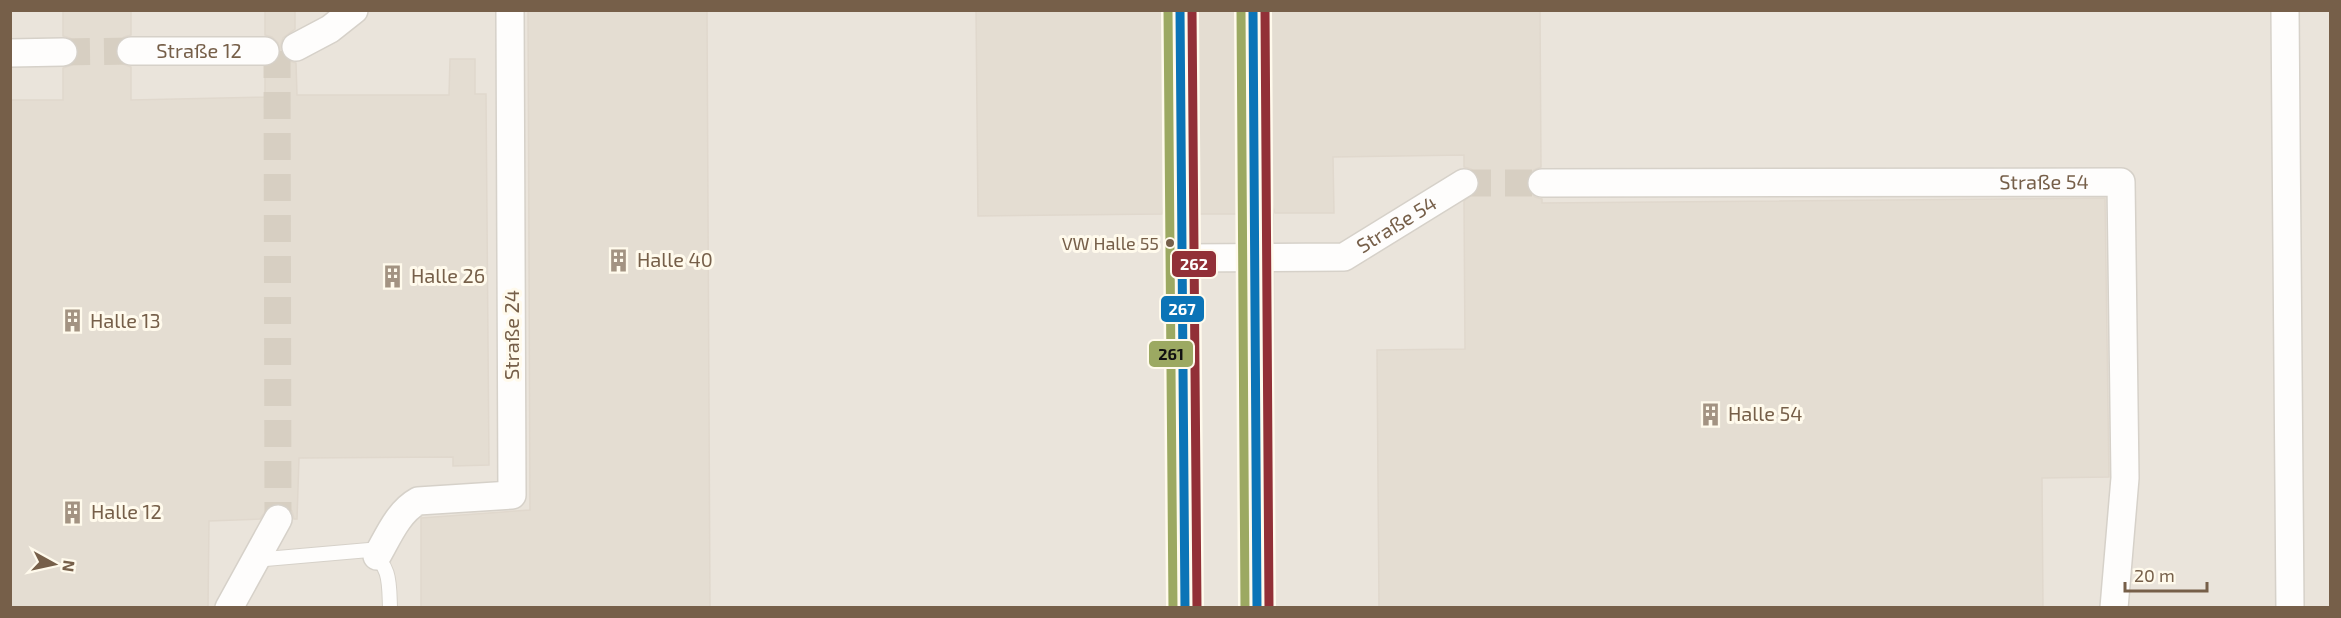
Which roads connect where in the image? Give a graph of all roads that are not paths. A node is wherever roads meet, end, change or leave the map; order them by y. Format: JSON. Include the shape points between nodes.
{"nodes":[{"id":1,"x":354,"y":10,"type":"edge"},
{"id":2,"x":510,"y":10,"type":"edge"},
{"id":3,"x":2285,"y":10,"type":"edge"},
{"id":4,"x":296,"y":47,"type":"dead end"},
{"id":5,"x":131,"y":51,"type":"tunnel mouth"},
{"id":6,"x":265,"y":51,"type":"dead end"},
{"id":7,"x":63,"y":52,"type":"tunnel mouth"},
{"id":8,"x":10,"y":53,"type":"edge"},
{"id":9,"x":1464,"y":183,"type":"tunnel mouth"},
{"id":10,"x":1542,"y":183,"type":"tunnel mouth"},
{"id":11,"x":1181,"y":214,"type":"tunnel mouth"},
{"id":12,"x":1256,"y":214,"type":"tunnel mouth"},
{"id":13,"x":1182,"y":258,"type":"junction"},
{"id":14,"x":1256,"y":258,"type":"junction"},
{"id":15,"x":278,"y":519,"type":"tunnel mouth"},
{"id":16,"x":377,"y":556,"type":"junction"},
{"id":17,"x":254,"y":560,"type":"junction"},
{"id":18,"x":229,"y":608,"type":"edge"},
{"id":19,"x":390,"y":608,"type":"edge"},
{"id":20,"x":1185,"y":608,"type":"edge"},
{"id":21,"x":1257,"y":608,"type":"edge"},
{"id":22,"x":2115,"y":608,"type":"edge"},
{"id":23,"x":2290,"y":608,"type":"edge"}],
"edges":[{"from":1,"to":4,"type":"street","via":[[330,29]]},
{"from":2,"to":16,"type":"street","name":"Straße 24","via":[[512,495],[418,501],[408,506],[396,522]]},
{"from":3,"to":23,"type":"street"},
{"from":5,"to":6,"type":"street","name":"Straße 12"},
{"from":7,"to":8,"type":"street"},
{"from":9,"to":14,"type":"street","name":"Straße 54","via":[[1344,257]]},
{"from":10,"to":22,"type":"street","name":"Straße 54","via":[[2121,182],[2125,478]]},
{"from":11,"to":13,"type":"street"},
{"from":12,"to":14,"type":"street"},
{"from":13,"to":14,"type":"street","name":"Straße 54"},
{"from":13,"to":20,"type":"street"},
{"from":14,"to":21,"type":"street"},
{"from":15,"to":17,"type":"street"},
{"from":16,"to":17,"type":"lane","via":[[369,550]]},
{"from":16,"to":19,"type":"lane","via":[[389,577]]},
{"from":17,"to":18,"type":"street"}]}
